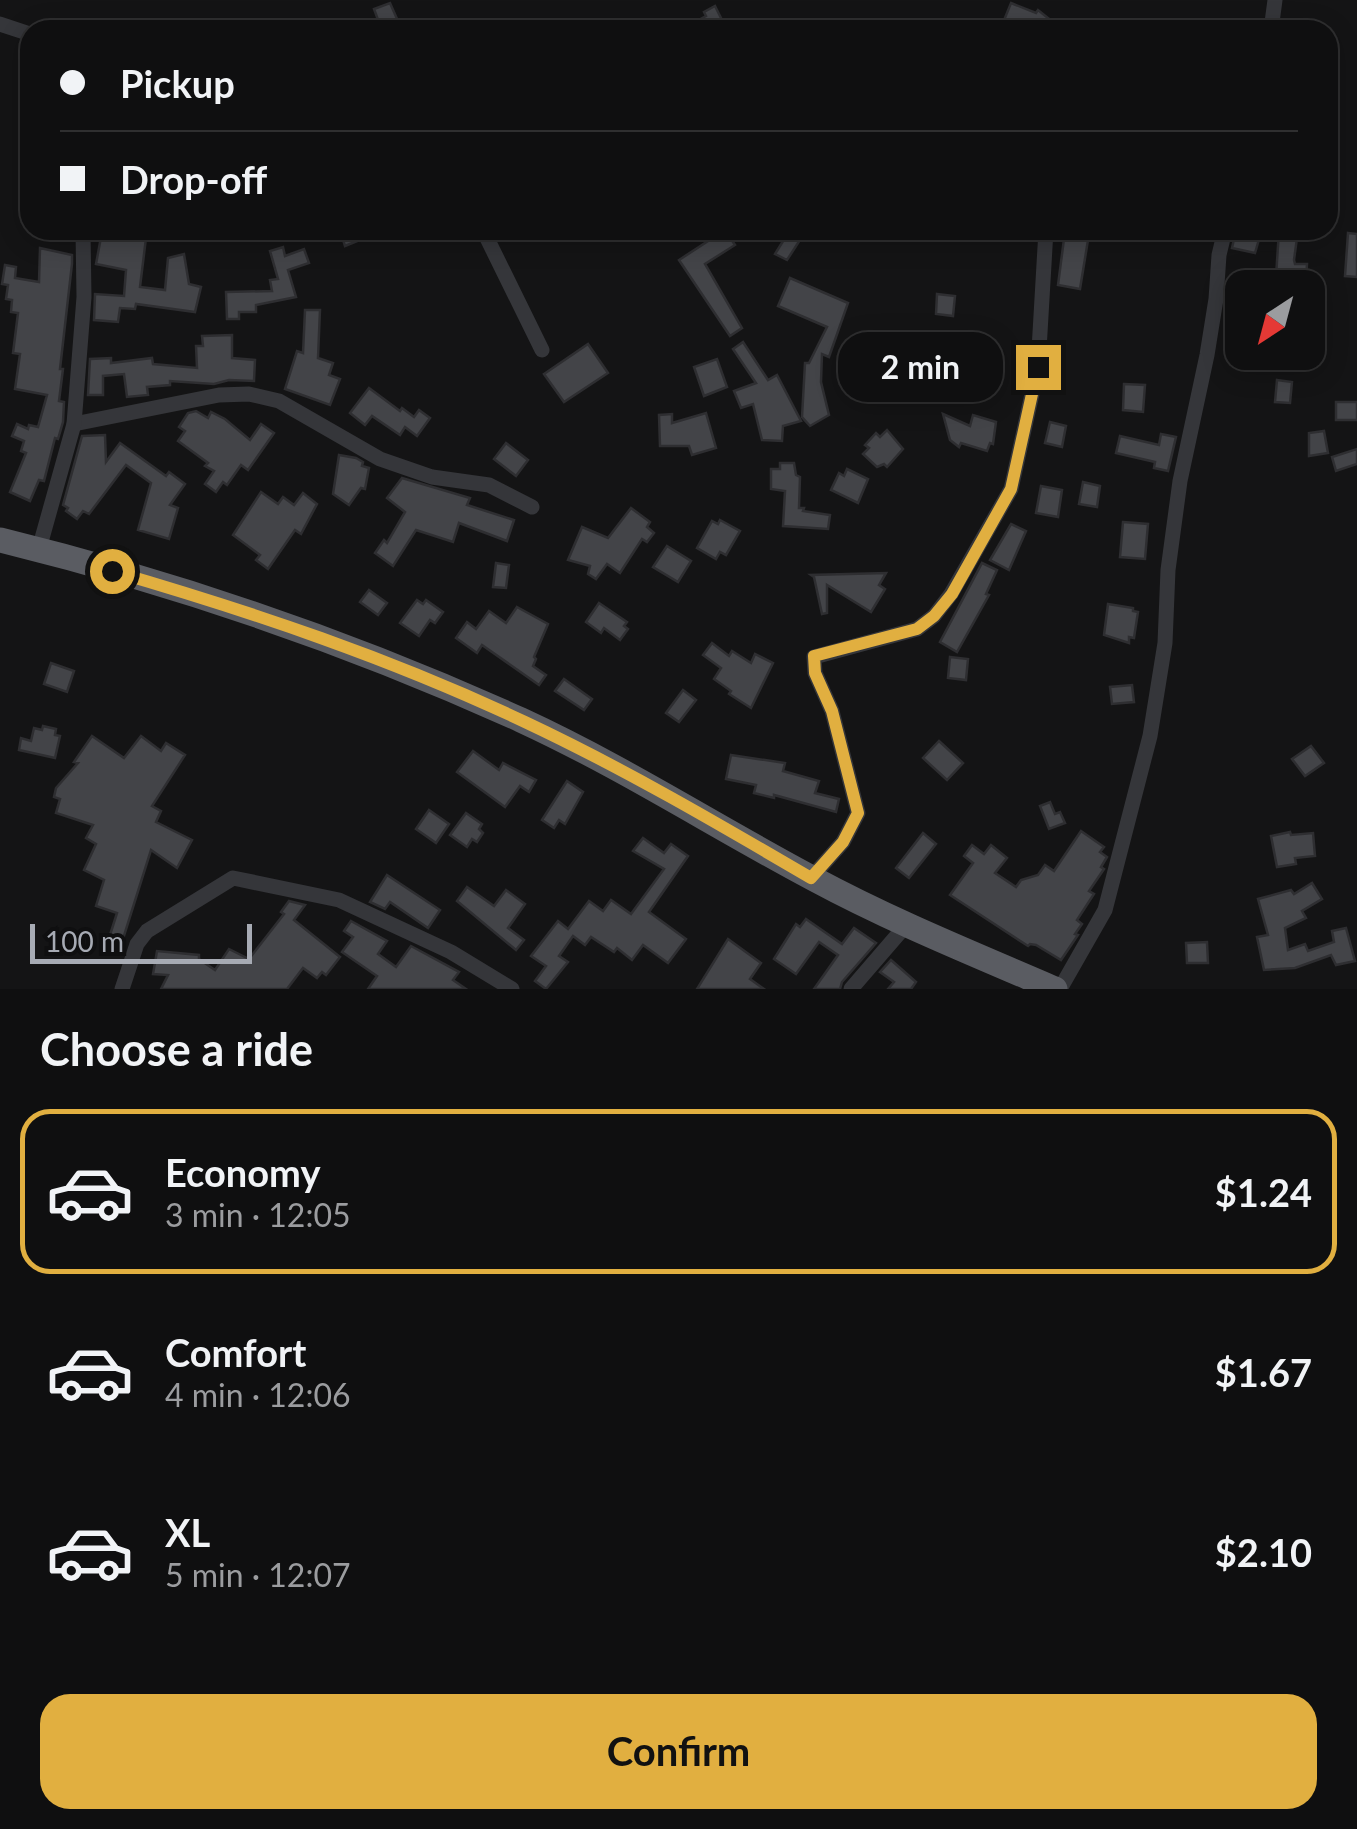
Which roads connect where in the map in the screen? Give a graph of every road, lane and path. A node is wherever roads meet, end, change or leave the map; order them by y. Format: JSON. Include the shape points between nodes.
{"nodes":[{"id":1,"x":83,"y":240,"type":"edge"},
{"id":2,"x":488,"y":240,"type":"edge"},
{"id":3,"x":1045,"y":240,"type":"edge"},
{"id":4,"x":1223,"y":240,"type":"edge"},
{"id":5,"x":542,"y":350,"type":"dead end"},
{"id":6,"x":74,"y":424,"type":"junction"},
{"id":7,"x":532,"y":507,"type":"dead end"},
{"id":8,"x":0,"y":540,"type":"edge"},
{"id":9,"x":39,"y":550,"type":"junction"},
{"id":10,"x":811,"y":878,"type":"junction"},
{"id":11,"x":907,"y":924,"type":"junction"},
{"id":12,"x":122,"y":989,"type":"edge"},
{"id":13,"x":512,"y":989,"type":"edge"},
{"id":14,"x":852,"y":989,"type":"edge"},
{"id":15,"x":1058,"y":989,"type":"edge"}],
"edges":[{"from":1,"to":6,"type":"street"},
{"from":2,"to":5,"type":"street"},
{"from":3,"to":10,"type":"street","via":[[1038,367],[1011,489],[934,616],[917,629],[814,656],[858,813]]},
{"from":4,"to":15,"type":"street","via":[[1180,481],[1166,643],[1150,736],[1105,910]]},
{"from":6,"to":7,"type":"street","via":[[219,394],[249,394],[279,402],[380,459],[432,477],[489,485]]},
{"from":6,"to":9,"type":"street"},
{"from":8,"to":9,"type":"highway"},
{"from":9,"to":10,"type":"highway","via":[[222,603],[400,667],[665,792]]},
{"from":10,"to":11,"type":"highway"},
{"from":11,"to":14,"type":"street"},
{"from":11,"to":15,"type":"highway"},
{"from":12,"to":13,"type":"street","via":[[147,931],[233,878],[339,900]]}]}
